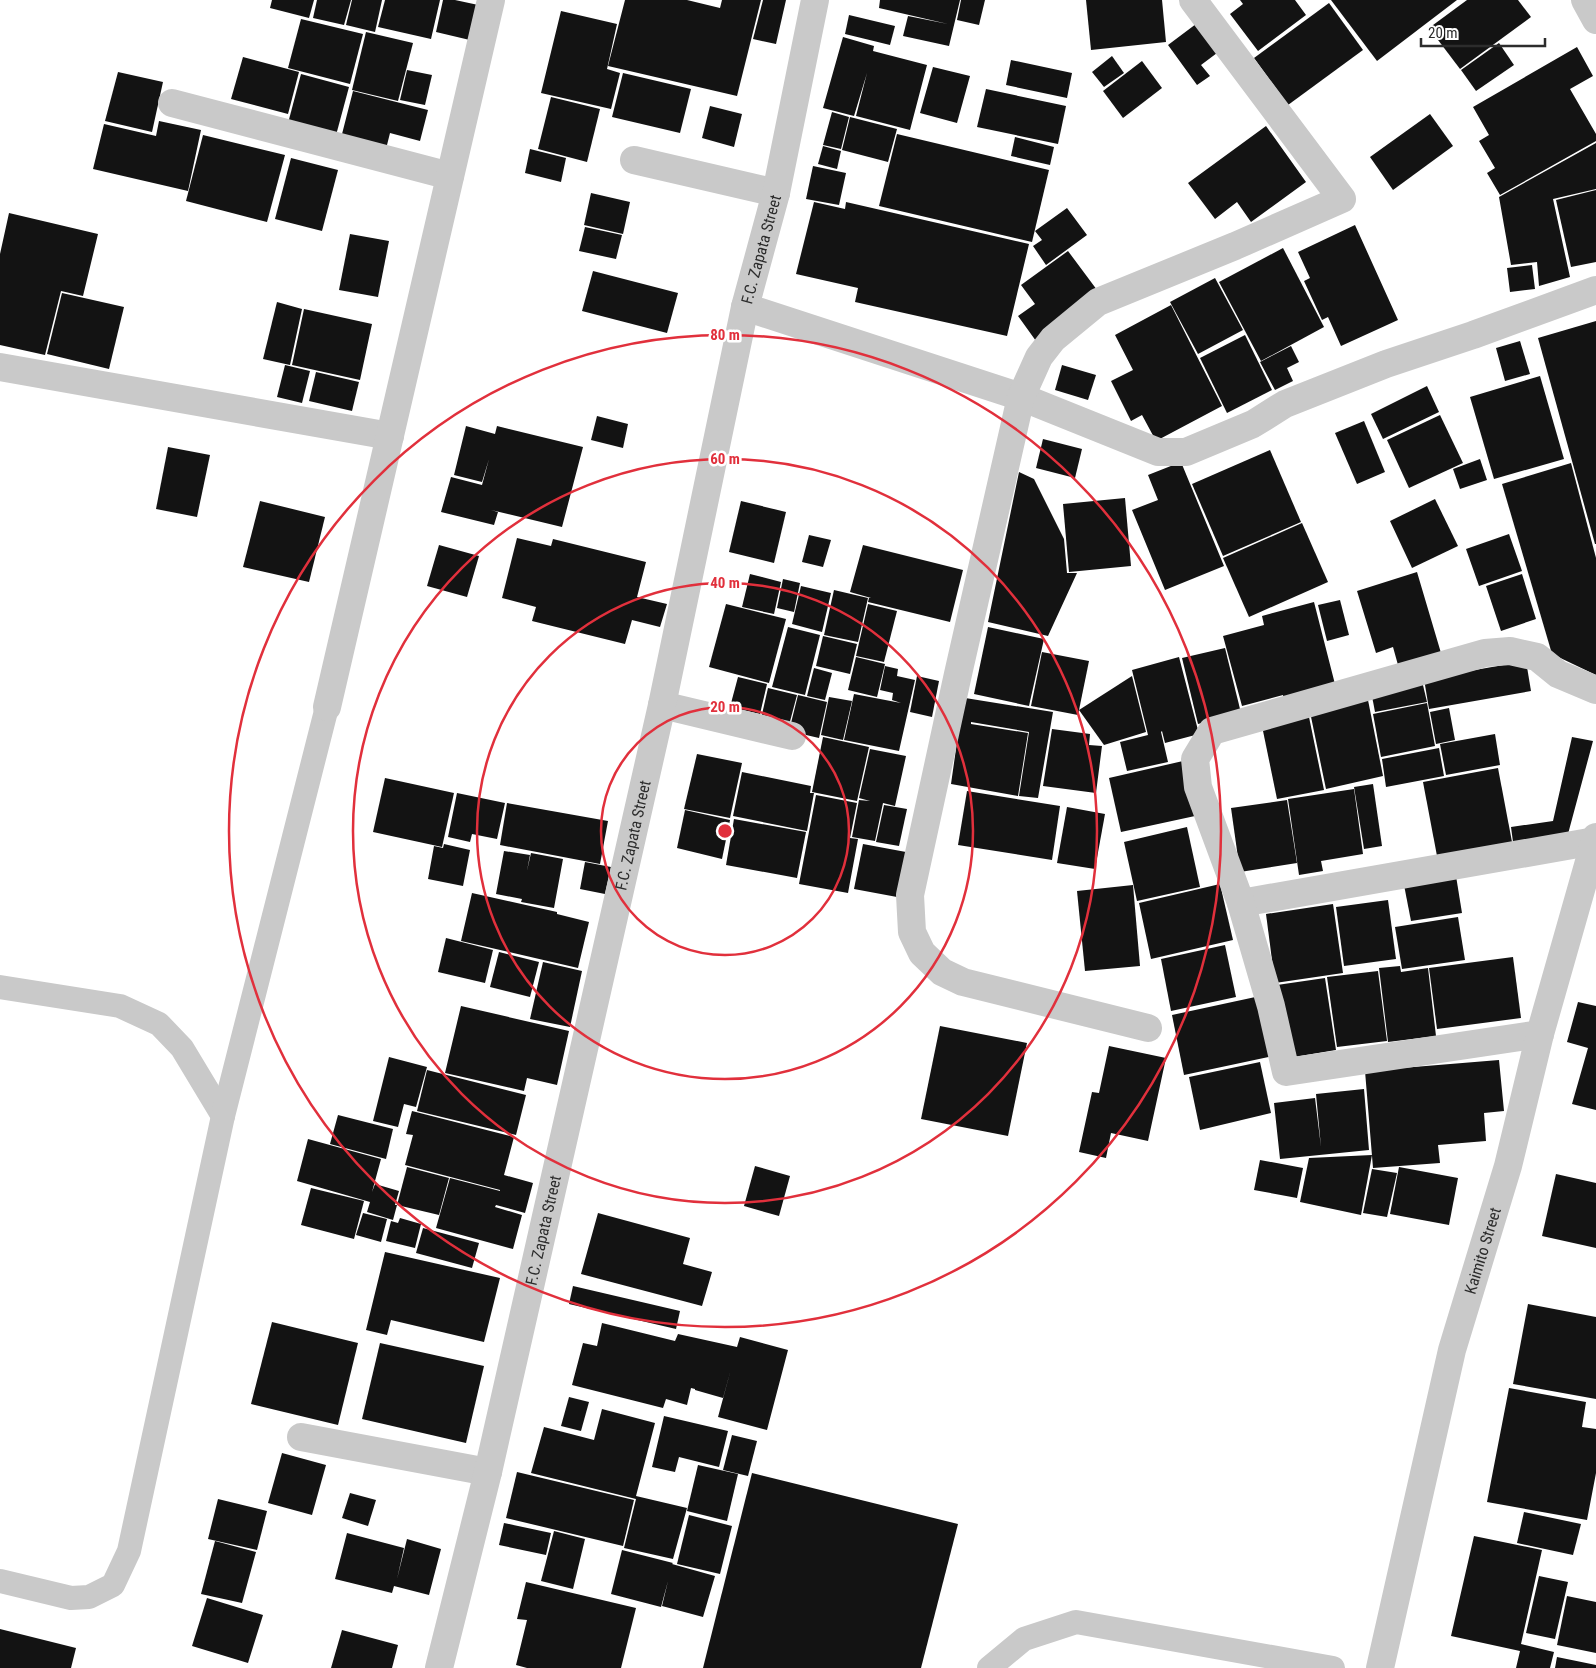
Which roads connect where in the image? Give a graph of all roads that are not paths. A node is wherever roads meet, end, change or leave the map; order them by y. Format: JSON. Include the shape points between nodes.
{"nodes":[{"id":1,"x":491,"y":0,"type":"edge"},
{"id":2,"x":815,"y":0,"type":"edge"},
{"id":3,"x":1193,"y":0,"type":"edge"},
{"id":4,"x":1585,"y":0,"type":"edge"},
{"id":5,"x":1596,"y":20,"type":"edge"},
{"id":6,"x":172,"y":103,"type":"dead end"},
{"id":7,"x":634,"y":160,"type":"dead end"},
{"id":8,"x":450,"y":176,"type":"junction"},
{"id":9,"x":776,"y":192,"type":"junction"},
{"id":10,"x":1596,"y":290,"type":"edge"},
{"id":11,"x":744,"y":307,"type":"junction"},
{"id":12,"x":0,"y":367,"type":"edge"},
{"id":13,"x":1021,"y":397,"type":"junction"},
{"id":14,"x":390,"y":436,"type":"junction"},
{"id":15,"x":1596,"y":690,"type":"edge"},
{"id":16,"x":662,"y":705,"type":"junction"},
{"id":17,"x":327,"y":707,"type":"joint"},
{"id":18,"x":792,"y":736,"type":"dead end"},
{"id":19,"x":1596,"y":839,"type":"edge"},
{"id":20,"x":1241,"y":903,"type":"junction"},
{"id":21,"x":0,"y":987,"type":"edge"},
{"id":22,"x":1148,"y":1028,"type":"dead end"},
{"id":23,"x":1540,"y":1034,"type":"junction"},
{"id":24,"x":223,"y":1116,"type":"junction"},
{"id":25,"x":301,"y":1437,"type":"dead end"},
{"id":26,"x":488,"y":1472,"type":"junction"},
{"id":27,"x":0,"y":1581,"type":"edge"},
{"id":28,"x":439,"y":1668,"type":"edge"},
{"id":29,"x":989,"y":1668,"type":"edge"},
{"id":30,"x":1333,"y":1668,"type":"edge"},
{"id":31,"x":1380,"y":1668,"type":"edge"}],
"edges":[{"from":1,"to":8,"type":"street"},
{"from":2,"to":9,"type":"street","name":"F.C. Zapata Street"},
{"from":3,"to":13,"type":"street","via":[[1342,199],[1098,302],[1054,339],[1039,357]]},
{"from":4,"to":5,"type":"street"},
{"from":6,"to":8,"type":"street"},
{"from":7,"to":9,"type":"street"},
{"from":8,"to":14,"type":"street"},
{"from":9,"to":11,"type":"street","name":"F.C. Zapata Street"},
{"from":10,"to":13,"type":"street","via":[[1473,336],[1386,364],[1285,404],[1254,424],[1186,452],[1158,452]]},
{"from":11,"to":13,"type":"street"},
{"from":11,"to":16,"type":"street","name":"F.C. Zapata Street"},
{"from":12,"to":14,"type":"street"},
{"from":13,"to":22,"type":"street","via":[[910,895],[912,932],[922,953],[942,972],[963,982]]},
{"from":14,"to":17,"type":"street"},
{"from":15,"to":20,"type":"street","via":[[1558,674],[1537,657],[1510,651],[1485,653],[1212,731],[1195,759],[1198,787]]},
{"from":16,"to":18,"type":"street"},
{"from":16,"to":26,"type":"street","name":"F.C. Zapata Street"},
{"from":17,"to":24,"type":"lane"},
{"from":19,"to":20,"type":"street"},
{"from":19,"to":23,"type":"street","name":"Kaimito Street"},
{"from":20,"to":23,"type":"street","via":[[1286,1072]]},
{"from":21,"to":24,"type":"lane","via":[[120,1006],[159,1024],[182,1048]]},
{"from":23,"to":31,"type":"street","name":"Kaimito Street","via":[[1508,1166],[1452,1350]]},
{"from":24,"to":27,"type":"lane","via":[[129,1550],[113,1585],[89,1597],[71,1598]]},
{"from":25,"to":26,"type":"street"},
{"from":26,"to":28,"type":"street","name":"F.C. Zapata Street"},
{"from":29,"to":30,"type":"lane","via":[[1024,1640],[1076,1622]]}]}
